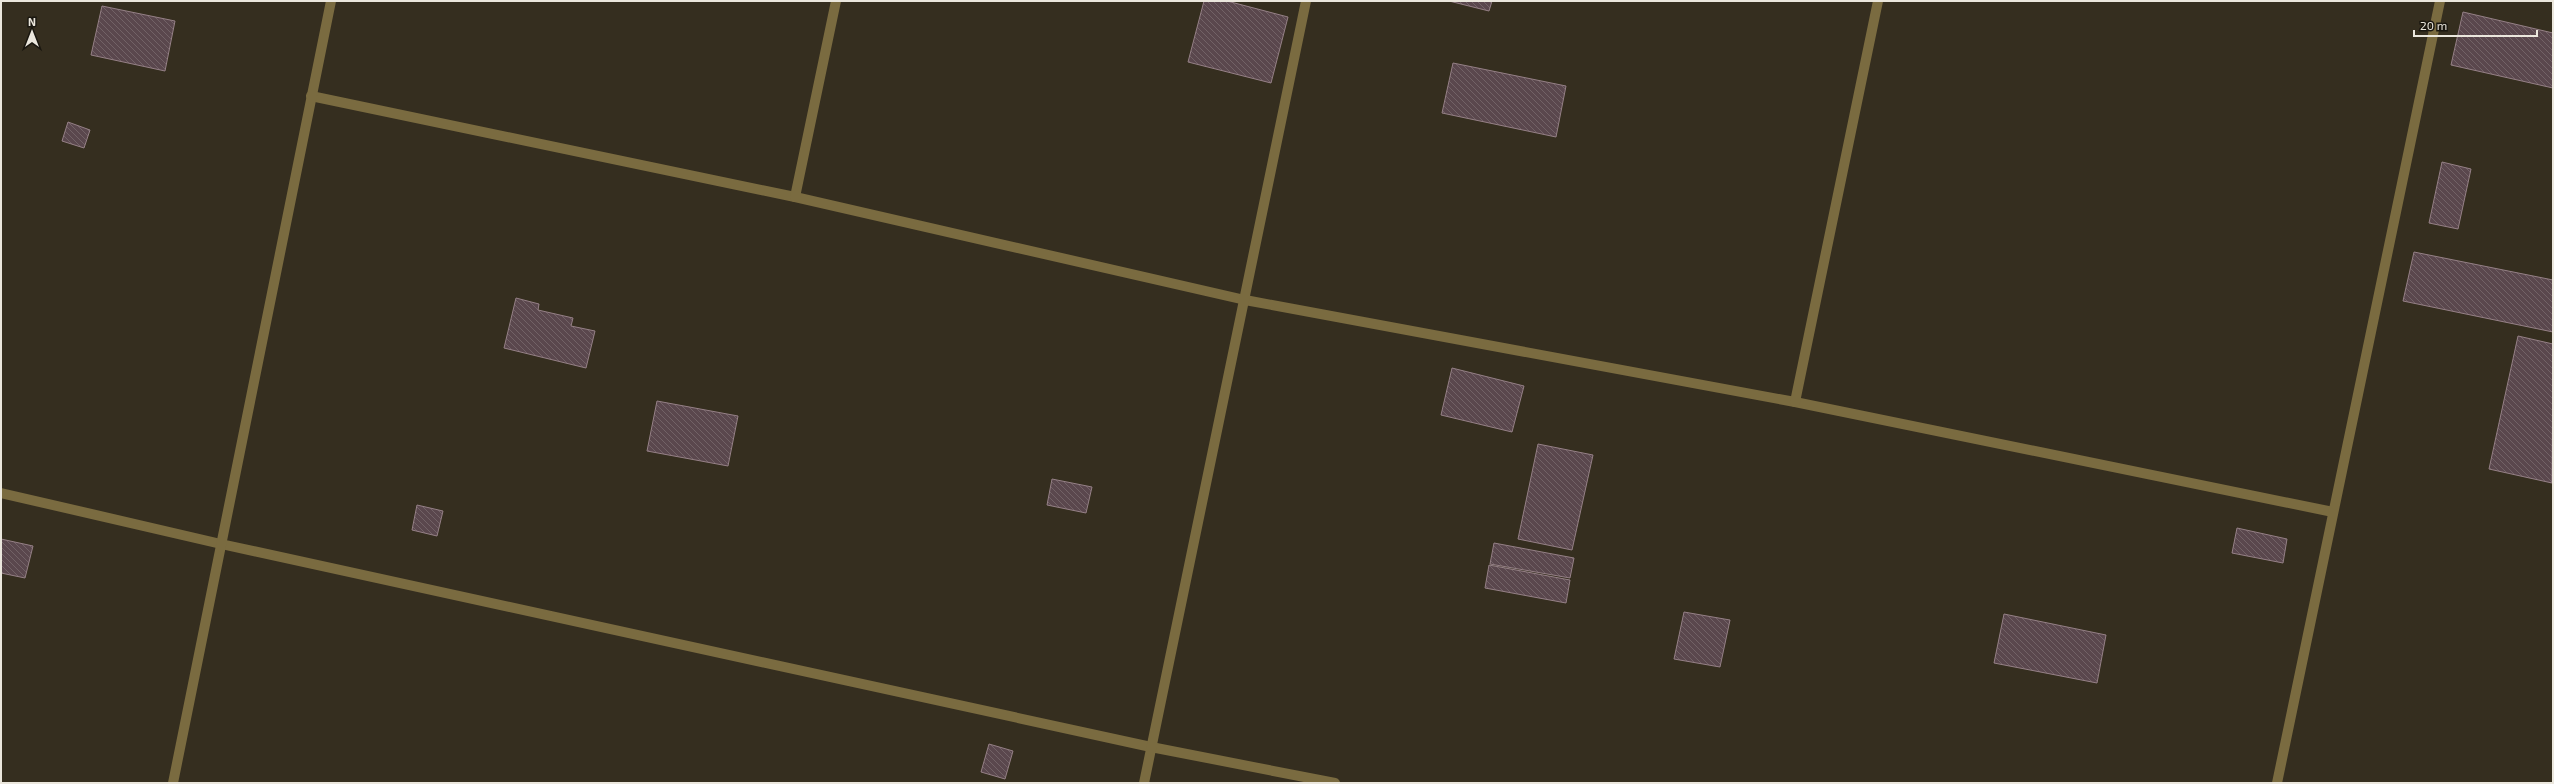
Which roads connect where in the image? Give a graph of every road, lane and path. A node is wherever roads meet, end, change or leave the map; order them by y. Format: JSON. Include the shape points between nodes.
{"nodes":[{"id":1,"x":330,"y":1,"type":"edge"},
{"id":2,"x":836,"y":1,"type":"edge"},
{"id":3,"x":1306,"y":1,"type":"edge"},
{"id":4,"x":1878,"y":1,"type":"edge"},
{"id":5,"x":2440,"y":1,"type":"edge"},
{"id":6,"x":311,"y":96,"type":"junction"},
{"id":7,"x":795,"y":197,"type":"junction"},
{"id":8,"x":1245,"y":300,"type":"junction"},
{"id":9,"x":1795,"y":402,"type":"junction"},
{"id":10,"x":1,"y":493,"type":"edge"},
{"id":11,"x":2333,"y":512,"type":"junction"},
{"id":12,"x":221,"y":544,"type":"junction"},
{"id":13,"x":1151,"y":747,"type":"junction"},
{"id":14,"x":173,"y":783,"type":"edge"},
{"id":15,"x":1144,"y":783,"type":"edge"},
{"id":16,"x":1335,"y":783,"type":"edge"},
{"id":17,"x":2277,"y":783,"type":"edge"}],
"edges":[{"from":1,"to":6,"type":"street"},
{"from":2,"to":7,"type":"street"},
{"from":3,"to":8,"type":"street"},
{"from":4,"to":9,"type":"street"},
{"from":5,"to":11,"type":"street"},
{"from":6,"to":7,"type":"street"},
{"from":6,"to":12,"type":"street"},
{"from":7,"to":8,"type":"street"},
{"from":8,"to":9,"type":"street"},
{"from":8,"to":13,"type":"street"},
{"from":9,"to":11,"type":"street"},
{"from":10,"to":12,"type":"street"},
{"from":11,"to":17,"type":"street"},
{"from":12,"to":13,"type":"street"},
{"from":12,"to":14,"type":"street"},
{"from":13,"to":15,"type":"street"},
{"from":13,"to":16,"type":"street"}]}
